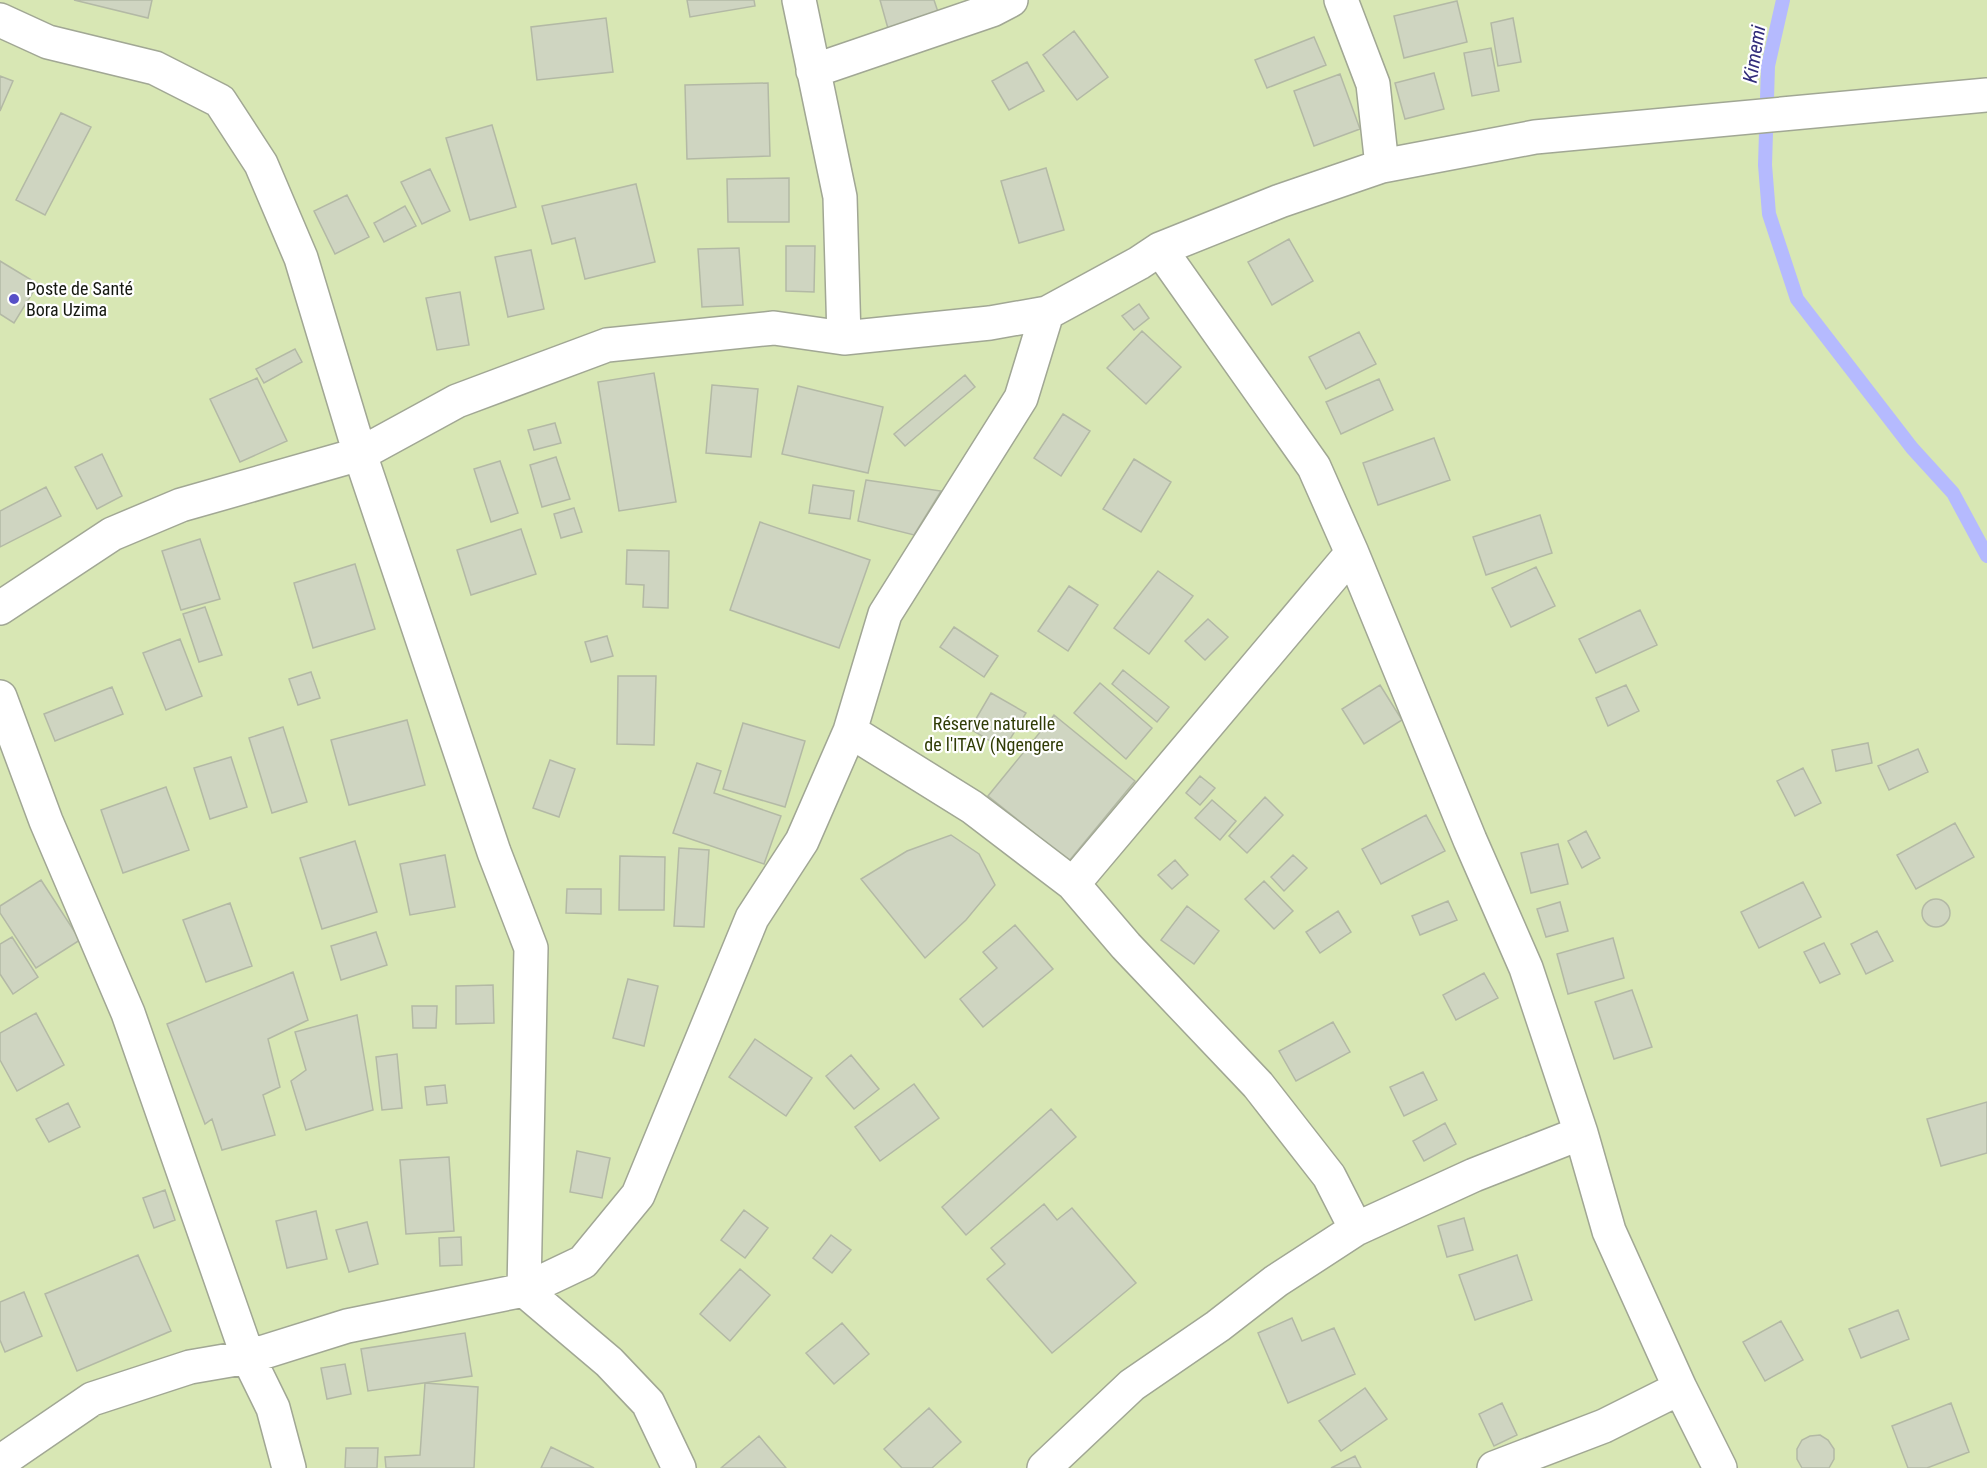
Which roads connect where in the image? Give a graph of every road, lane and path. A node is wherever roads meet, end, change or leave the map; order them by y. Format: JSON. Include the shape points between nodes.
{"nodes":[{"id":1,"x":799,"y":0,"type":"edge"},
{"id":2,"x":1011,"y":0,"type":"edge"},
{"id":3,"x":1341,"y":0,"type":"edge"},
{"id":4,"x":0,"y":20,"type":"edge"},
{"id":5,"x":813,"y":71,"type":"junction"},
{"id":6,"x":1987,"y":95,"type":"edge"},
{"id":7,"x":1382,"y":166,"type":"junction"},
{"id":8,"x":1160,"y":249,"type":"junction"},
{"id":9,"x":1047,"y":313,"type":"junction"},
{"id":10,"x":844,"y":338,"type":"junction"},
{"id":11,"x":360,"y":454,"type":"junction"},
{"id":12,"x":1352,"y":553,"type":"junction"},
{"id":13,"x":0,"y":608,"type":"edge"},
{"id":14,"x":0,"y":697,"type":"edge"},
{"id":15,"x":849,"y":730,"type":"junction"},
{"id":16,"x":1073,"y":884,"type":"junction"},
{"id":17,"x":1581,"y":1133,"type":"junction"},
{"id":18,"x":1356,"y":1229,"type":"junction"},
{"id":19,"x":524,"y":1290,"type":"junction"},
{"id":20,"x":248,"y":1357,"type":"junction"},
{"id":21,"x":1680,"y":1389,"type":"junction"},
{"id":22,"x":0,"y":1462,"type":"edge"},
{"id":23,"x":289,"y":1468,"type":"edge"},
{"id":24,"x":679,"y":1468,"type":"edge"},
{"id":25,"x":1044,"y":1468,"type":"edge"},
{"id":26,"x":1494,"y":1468,"type":"edge"},
{"id":27,"x":1720,"y":1468,"type":"edge"}],
"edges":[{"from":1,"to":5,"type":"street"},
{"from":2,"to":5,"type":"street"},
{"from":3,"to":7,"type":"street","via":[[1373,84]]},
{"from":4,"to":11,"type":"street","via":[[48,42],[155,68],[220,101],[261,164],[301,258]]},
{"from":5,"to":10,"type":"street","via":[[840,197]]},
{"from":6,"to":7,"type":"street","via":[[1535,137]]},
{"from":7,"to":8,"type":"street"},
{"from":8,"to":9,"type":"street"},
{"from":8,"to":12,"type":"street","via":[[1314,467]]},
{"from":9,"to":10,"type":"street"},
{"from":9,"to":15,"type":"street","via":[[1021,398],[885,614]]},
{"from":10,"to":11,"type":"street","via":[[774,328],[607,345],[457,401]]},
{"from":11,"to":13,"type":"street","via":[[181,505],[112,534]]},
{"from":11,"to":19,"type":"street","via":[[494,852],[531,948]]},
{"from":12,"to":16,"type":"street"},
{"from":12,"to":17,"type":"street","via":[[1526,968]]},
{"from":14,"to":20,"type":"street","via":[[46,821],[128,1012]]},
{"from":15,"to":16,"type":"street","via":[[972,807]]},
{"from":15,"to":19,"type":"street","via":[[802,841],[753,918],[638,1195],[583,1262]]},
{"from":16,"to":18,"type":"street","via":[[1258,1085],[1329,1176]]},
{"from":17,"to":18,"type":"street","via":[[1474,1175]]},
{"from":17,"to":21,"type":"street","via":[[1609,1231]]},
{"from":18,"to":25,"type":"street","via":[[1276,1281],[1132,1385]]},
{"from":19,"to":20,"type":"street","via":[[346,1326]]},
{"from":19,"to":24,"type":"street","via":[[609,1362],[648,1403]]},
{"from":20,"to":22,"type":"street","via":[[190,1367],[92,1400]]},
{"from":20,"to":23,"type":"street","via":[[273,1408]]},
{"from":21,"to":26,"type":"street","via":[[1604,1425]]},
{"from":21,"to":27,"type":"street"}]}
